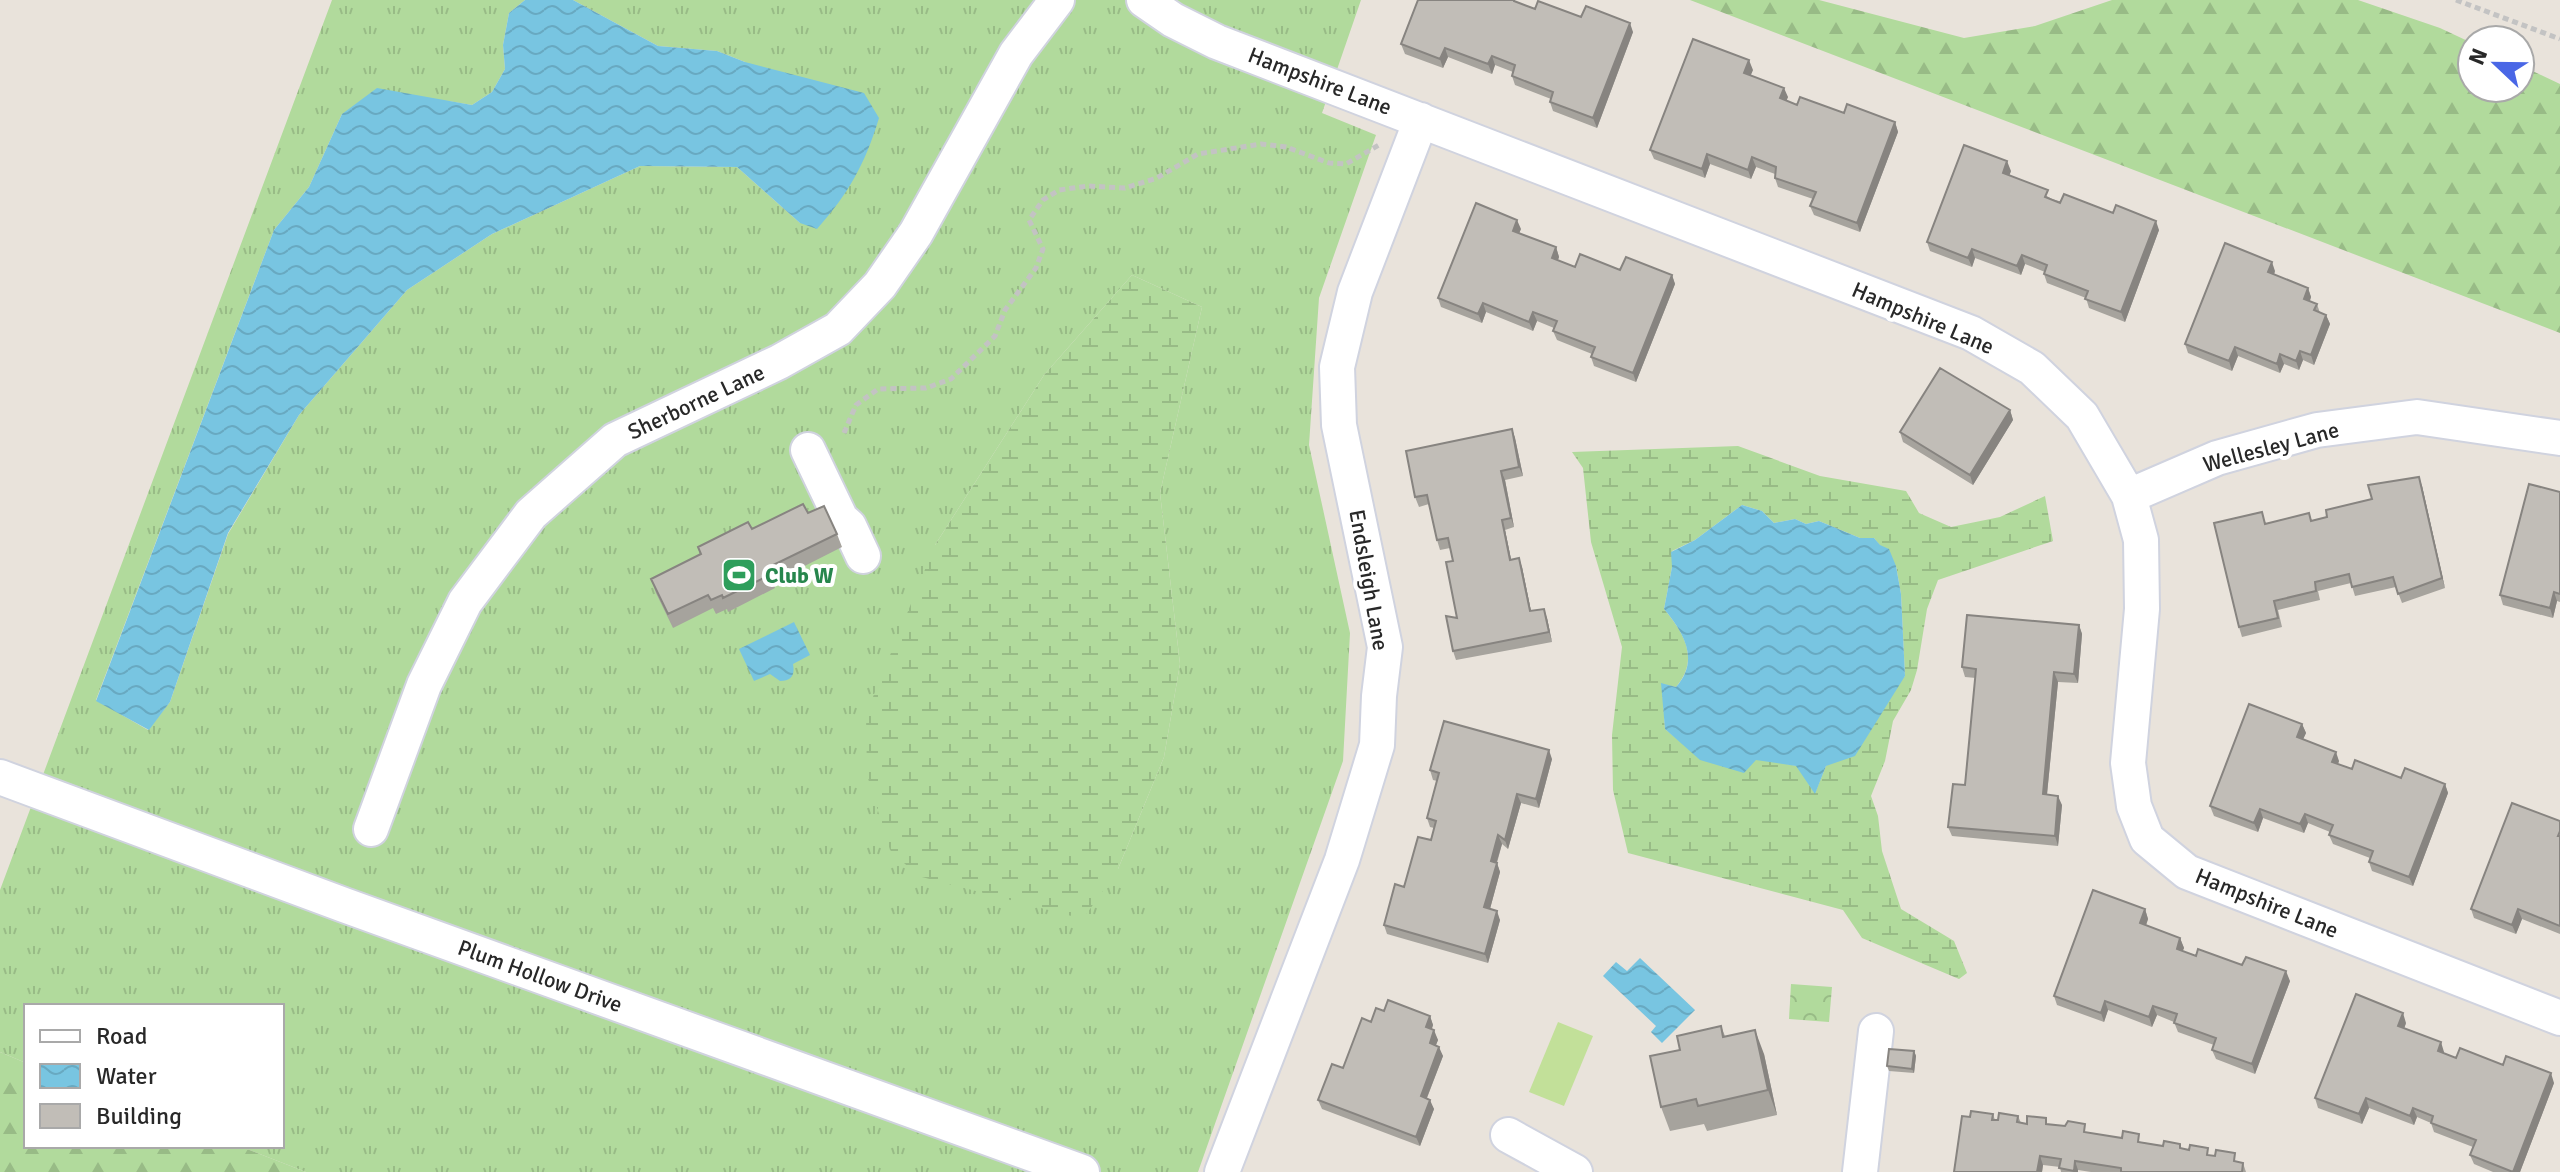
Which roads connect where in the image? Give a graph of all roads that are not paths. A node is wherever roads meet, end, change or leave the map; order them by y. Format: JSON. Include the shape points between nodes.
{"nodes":[{"id":1,"x":1057,"y":0,"type":"edge"},
{"id":2,"x":1144,"y":0,"type":"edge"},
{"id":3,"x":1421,"y":120,"type":"junction"},
{"id":4,"x":2560,"y":438,"type":"edge"},
{"id":5,"x":808,"y":450,"type":"dead end"},
{"id":6,"x":2129,"y":496,"type":"junction"},
{"id":7,"x":863,"y":556,"type":"dead end"},
{"id":8,"x":0,"y":777,"type":"edge"},
{"id":9,"x":371,"y":829,"type":"dead end"},
{"id":10,"x":2560,"y":1018,"type":"edge"},
{"id":11,"x":1876,"y":1031,"type":"dead end"},
{"id":12,"x":1508,"y":1135,"type":"dead end"},
{"id":13,"x":1082,"y":1172,"type":"edge"},
{"id":14,"x":1222,"y":1172,"type":"edge"},
{"id":15,"x":1575,"y":1172,"type":"edge"},
{"id":16,"x":1860,"y":1172,"type":"edge"}],
"edges":[{"from":1,"to":9,"type":"street","name":"Sherborne Lane","via":[[1016,54],[916,233],[880,285],[838,329],[615,440],[531,514],[465,602],[424,685]]},
{"from":2,"to":3,"type":"street","name":"Hampshire Lane","via":[[1217,42]]},
{"from":3,"to":6,"type":"street","name":"Hampshire Lane","via":[[1971,333],[2032,368],[2082,416]]},
{"from":3,"to":14,"type":"street","name":"Endsleigh Lane","via":[[1355,292],[1337,367],[1339,425],[1385,647],[1377,745],[1342,860]]},
{"from":4,"to":6,"type":"street","name":"Wellesley Lane","via":[[2417,417],[2317,430],[2217,458]]},
{"from":5,"to":7,"type":"street"},
{"from":6,"to":10,"type":"street","name":"Hampshire Lane","via":[[2141,540],[2142,609],[2128,763],[2134,806],[2147,839],[2187,872]]},
{"from":8,"to":13,"type":"street","name":"Plum Hollow Drive"},
{"from":11,"to":16,"type":"street"},
{"from":12,"to":15,"type":"street"}]}
